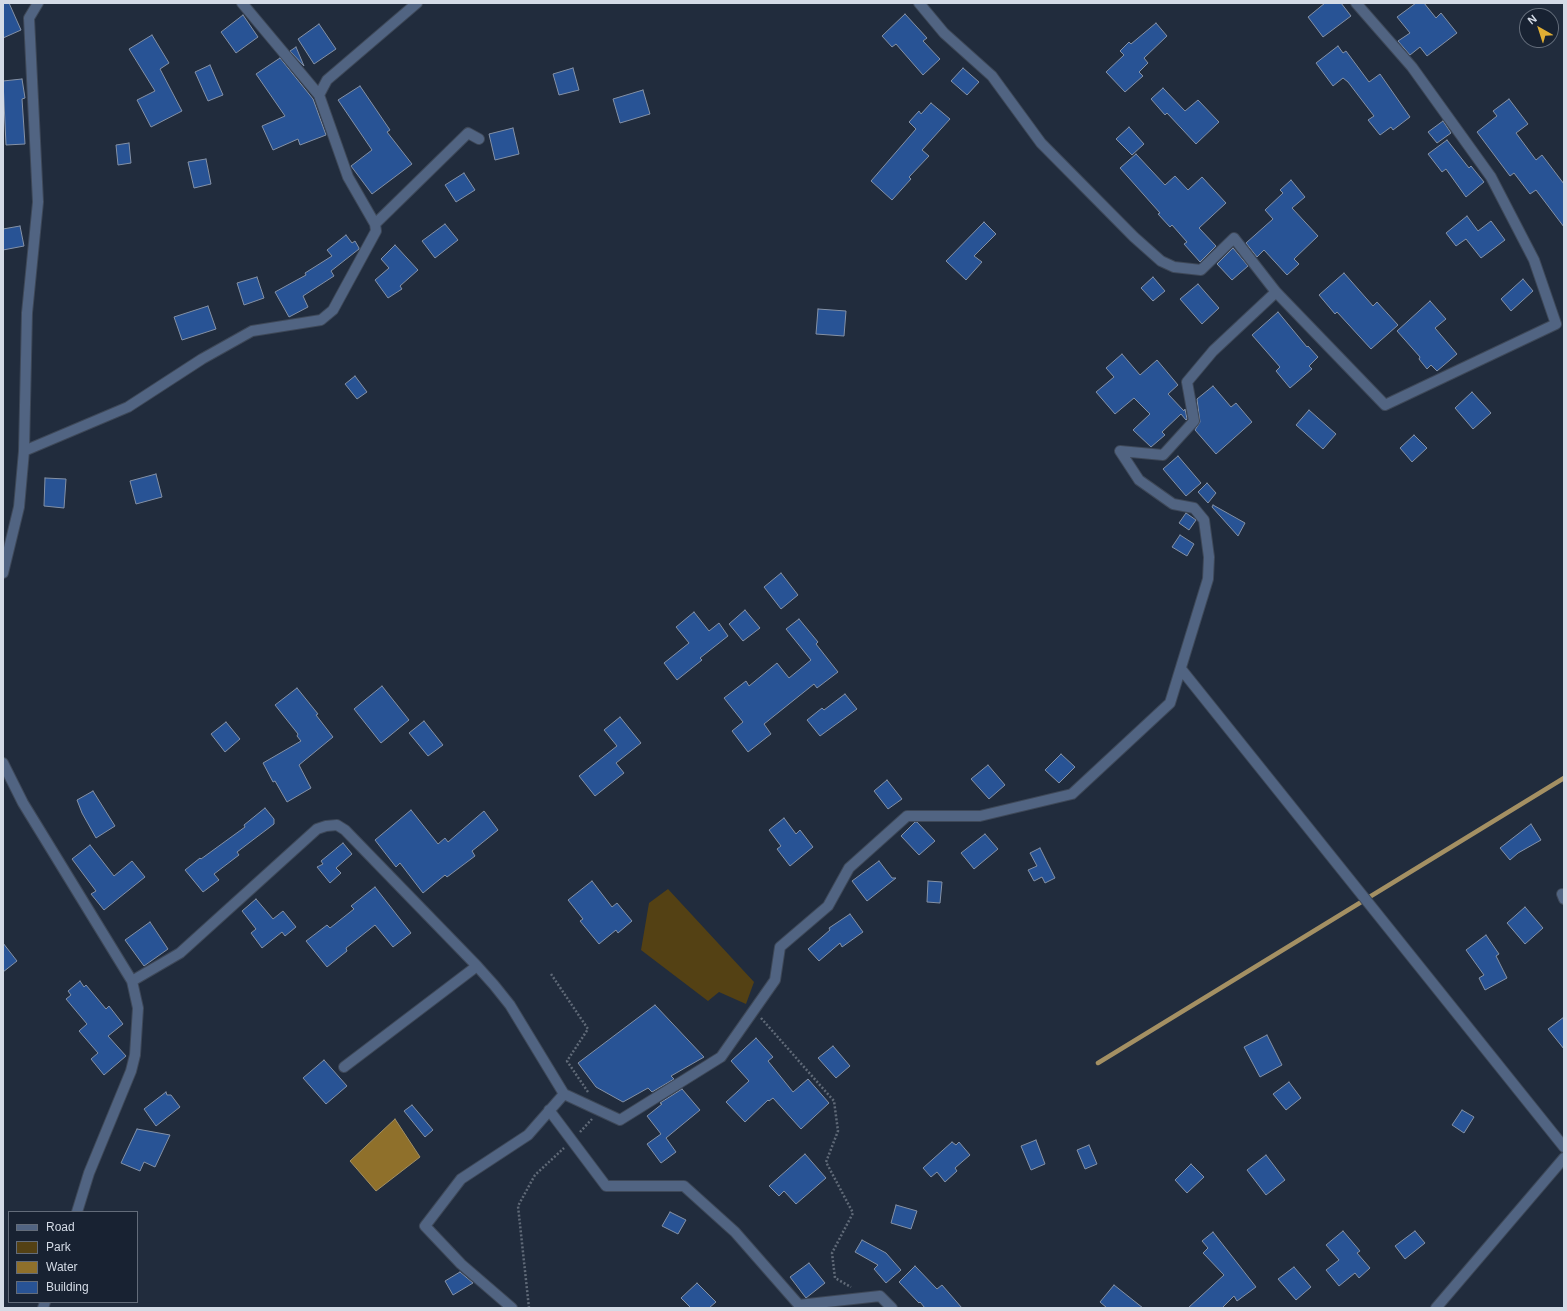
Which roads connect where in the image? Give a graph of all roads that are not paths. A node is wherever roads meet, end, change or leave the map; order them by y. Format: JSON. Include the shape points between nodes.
{"nodes":[{"id":1,"x":38,"y":3,"type":"edge"},
{"id":2,"x":242,"y":3,"type":"edge"},
{"id":3,"x":417,"y":3,"type":"edge"},
{"id":4,"x":919,"y":3,"type":"edge"},
{"id":5,"x":1356,"y":3,"type":"edge"},
{"id":6,"x":319,"y":95,"type":"junction"},
{"id":7,"x":479,"y":138,"type":"dead end"},
{"id":8,"x":375,"y":224,"type":"junction"},
{"id":9,"x":1276,"y":292,"type":"junction"},
{"id":10,"x":24,"y":451,"type":"junction"},
{"id":11,"x":3,"y":573,"type":"edge"},
{"id":12,"x":1181,"y":669,"type":"junction"},
{"id":13,"x":3,"y":763,"type":"edge"},
{"id":14,"x":477,"y":966,"type":"junction"},
{"id":15,"x":132,"y":981,"type":"junction"},
{"id":16,"x":344,"y":1067,"type":"dead end"},
{"id":17,"x":564,"y":1094,"type":"junction"},
{"id":18,"x":549,"y":1110,"type":"junction"},
{"id":19,"x":1564,"y":1148,"type":"edge"},
{"id":20,"x":1564,"y":1158,"type":"edge"},
{"id":21,"x":77,"y":1211,"type":"edge"},
{"id":22,"x":512,"y":1308,"type":"edge"},
{"id":23,"x":892,"y":1308,"type":"edge"},
{"id":24,"x":1436,"y":1308,"type":"edge"}],
"edges":[{"from":1,"to":10,"type":"street","via":[[29,18],[38,202],[27,313]]},
{"from":2,"to":6,"type":"street"},
{"from":3,"to":6,"type":"street","via":[[327,80]]},
{"from":4,"to":9,"type":"street","via":[[944,33],[992,76],[1041,143],[1161,261],[1174,267],[1201,270],[1234,238]]},
{"from":5,"to":9,"type":"street","via":[[1412,67],[1491,177],[1534,260],[1556,324],[1385,405]]},
{"from":6,"to":8,"type":"street","via":[[348,177]]},
{"from":7,"to":8,"type":"street","via":[[468,133]]},
{"from":8,"to":10,"type":"street","via":[[376,231],[328,316],[321,320],[252,331],[202,359],[128,408]]},
{"from":9,"to":12,"type":"street","via":[[1213,351],[1187,382],[1194,421],[1163,455],[1120,451],[1139,480],[1173,504],[1194,508],[1204,520],[1209,557],[1208,579]]},
{"from":10,"to":11,"type":"street","via":[[19,507]]},
{"from":12,"to":17,"type":"street","via":[[1170,703],[1072,794],[980,816],[907,816],[849,868],[828,906],[780,947],[775,980],[721,1057],[620,1120]]},
{"from":12,"to":19,"type":"street"},
{"from":13,"to":15,"type":"street","via":[[23,803]]},
{"from":14,"to":15,"type":"street","via":[[352,836],[337,825],[317,829],[180,953]]},
{"from":14,"to":16,"type":"street"},
{"from":14,"to":17,"type":"street","via":[[510,1005]]},
{"from":15,"to":21,"type":"street","via":[[138,1008],[135,1055]]},
{"from":17,"to":18,"type":"street"},
{"from":18,"to":22,"type":"street","via":[[528,1135],[461,1179],[425,1226],[461,1264]]},
{"from":18,"to":23,"type":"street","via":[[606,1186],[684,1186],[735,1232],[799,1305],[880,1296]]},
{"from":20,"to":24,"type":"street"}]}
